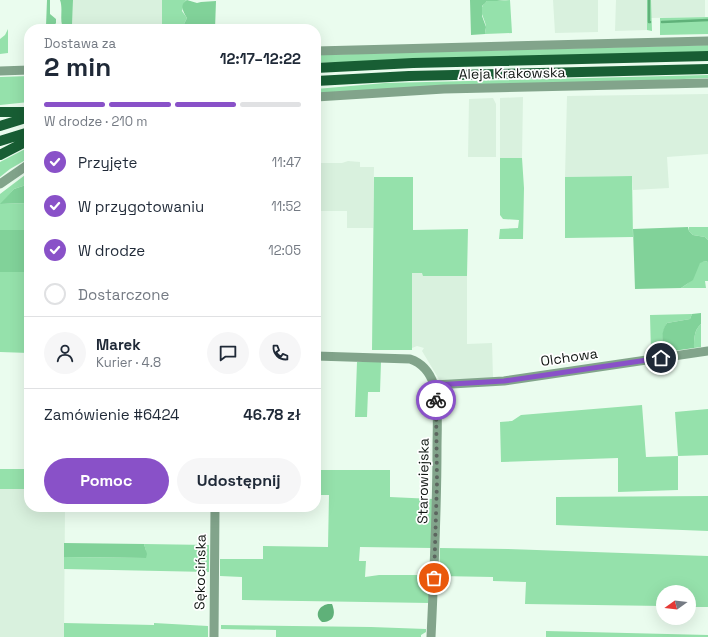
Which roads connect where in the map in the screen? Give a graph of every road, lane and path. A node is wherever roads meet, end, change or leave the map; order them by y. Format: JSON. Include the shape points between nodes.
{"nodes":[{"id":1,"x":708,"y":41,"type":"edge"},
{"id":2,"x":321,"y":50,"type":"edge"},
{"id":3,"x":708,"y":56,"type":"edge"},
{"id":4,"x":321,"y":68,"type":"edge"},
{"id":5,"x":708,"y":69,"type":"edge"},
{"id":6,"x":24,"y":70,"type":"edge"},
{"id":7,"x":0,"y":71,"type":"edge"},
{"id":8,"x":321,"y":81,"type":"edge"},
{"id":9,"x":708,"y":83,"type":"edge"},
{"id":10,"x":321,"y":97,"type":"edge"},
{"id":11,"x":0,"y":112,"type":"edge"},
{"id":12,"x":24,"y":112,"type":"edge"},
{"id":13,"x":24,"y":119,"type":"edge"},
{"id":14,"x":0,"y":126,"type":"edge"},
{"id":15,"x":24,"y":134,"type":"edge"},
{"id":16,"x":0,"y":141,"type":"edge"},
{"id":17,"x":24,"y":143,"type":"edge"},
{"id":18,"x":0,"y":155,"type":"edge"},
{"id":19,"x":24,"y":167,"type":"edge"},
{"id":20,"x":0,"y":184,"type":"edge"},
{"id":21,"x":708,"y":351,"type":"edge"},
{"id":22,"x":321,"y":356,"type":"edge"},
{"id":23,"x":434,"y":385,"type":"junction"},
{"id":24,"x":215,"y":512,"type":"edge"},
{"id":25,"x":214,"y":637,"type":"edge"},
{"id":26,"x":431,"y":637,"type":"edge"}],
"edges":[{"from":1,"to":2,"type":"street"},
{"from":3,"to":4,"type":"main road","name":"Aleja Krakowska","via":[[406,63]]},
{"from":5,"to":8,"type":"main road","name":"Aleja Krakowska","via":[[409,76]]},
{"from":6,"to":7,"type":"street"},
{"from":9,"to":10,"type":"street","name":"Aleja Krakowska","via":[[444,89]]},
{"from":11,"to":12,"type":"main road"},
{"from":13,"to":14,"type":"main road"},
{"from":15,"to":16,"type":"main road"},
{"from":17,"to":18,"type":"main road"},
{"from":19,"to":20,"type":"street"},
{"from":21,"to":23,"type":"street","name":"Olchowa","via":[[504,381]]},
{"from":22,"to":23,"type":"street","name":"Starowiejska","via":[[416,360],[424,366]]},
{"from":23,"to":26,"type":"street","name":"Starowiejska","via":[[437,482]]},
{"from":24,"to":25,"type":"street","name":"Sękocińska"}]}
